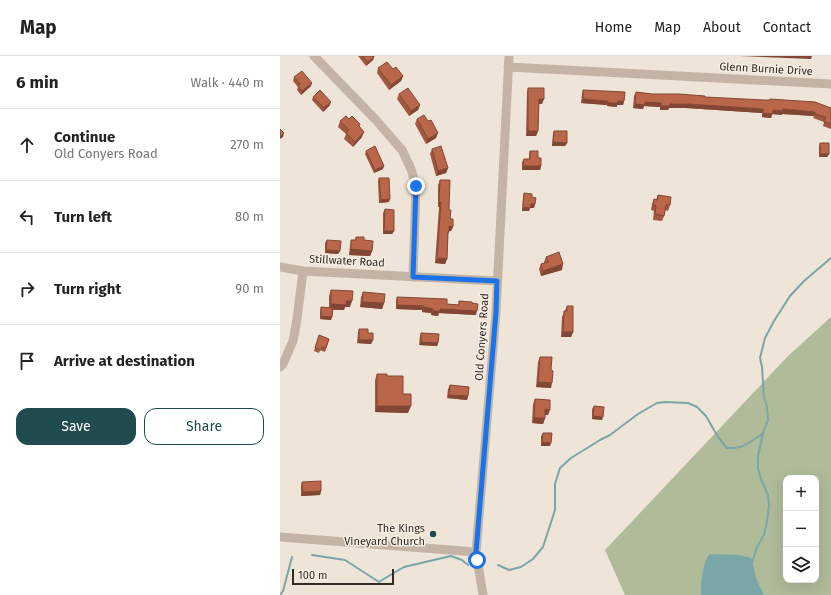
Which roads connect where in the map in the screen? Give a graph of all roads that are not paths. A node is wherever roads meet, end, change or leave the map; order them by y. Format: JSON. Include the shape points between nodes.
{"nodes":[{"id":1,"x":314,"y":56,"type":"edge"},
{"id":2,"x":508,"y":56,"type":"edge"},
{"id":3,"x":508,"y":67,"type":"junction"},
{"id":4,"x":831,"y":84,"type":"edge"},
{"id":5,"x":280,"y":267,"type":"edge"},
{"id":6,"x":303,"y":271,"type":"junction"},
{"id":7,"x":413,"y":277,"type":"junction"},
{"id":8,"x":497,"y":281,"type":"junction"},
{"id":9,"x":280,"y":367,"type":"edge"},
{"id":10,"x":280,"y":537,"type":"edge"},
{"id":11,"x":476,"y":552,"type":"junction"},
{"id":12,"x":483,"y":595,"type":"edge"}],
"edges":[{"from":1,"to":7,"type":"street","via":[[402,150],[412,169],[416,186]]},
{"from":2,"to":3,"type":"street","name":"Old Conyers Road"},
{"from":3,"to":4,"type":"street","name":"Glenn Burnie Drive"},
{"from":3,"to":8,"type":"street","name":"Old Conyers Road"},
{"from":5,"to":6,"type":"street","name":"Stillwater Road"},
{"from":6,"to":7,"type":"street","name":"Stillwater Road"},
{"from":6,"to":9,"type":"street","via":[[293,341]]},
{"from":7,"to":8,"type":"street","name":"Stillwater Road"},
{"from":8,"to":11,"type":"street","name":"Old Conyers Road","via":[[496,320]]},
{"from":10,"to":11,"type":"street"},
{"from":11,"to":12,"type":"street","name":"Old Conyers Road"}]}
